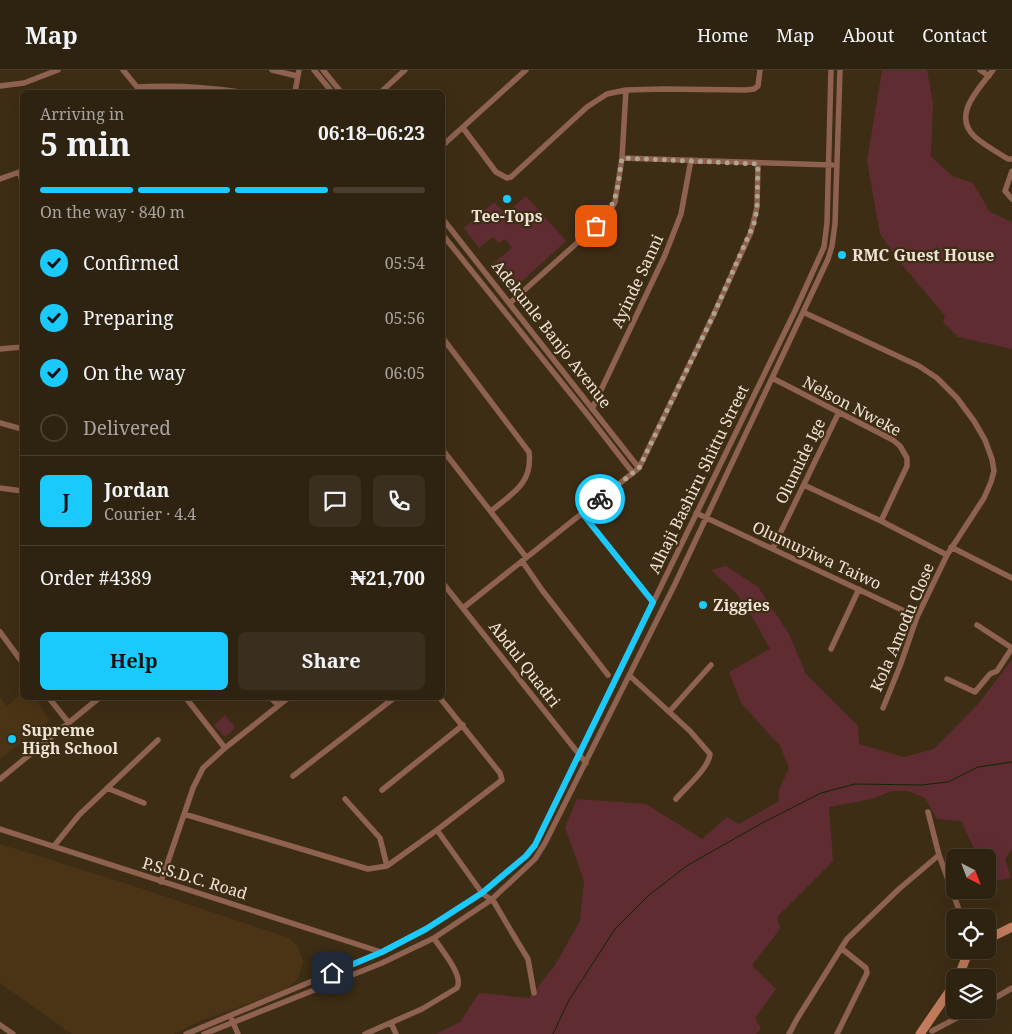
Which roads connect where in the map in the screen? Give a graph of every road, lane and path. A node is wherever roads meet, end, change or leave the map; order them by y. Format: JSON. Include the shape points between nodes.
{"nodes":[{"id":1,"x":58,"y":70,"type":"edge"},
{"id":2,"x":123,"y":70,"type":"edge"},
{"id":3,"x":272,"y":70,"type":"edge"},
{"id":4,"x":314,"y":70,"type":"edge"},
{"id":5,"x":323,"y":70,"type":"edge"},
{"id":6,"x":405,"y":70,"type":"edge"},
{"id":7,"x":526,"y":70,"type":"edge"},
{"id":8,"x":760,"y":70,"type":"edge"},
{"id":9,"x":831,"y":70,"type":"edge"},
{"id":10,"x":840,"y":70,"type":"edge"},
{"id":11,"x":980,"y":70,"type":"edge"},
{"id":12,"x":993,"y":70,"type":"edge"},
{"id":13,"x":298,"y":73,"type":"edge"},
{"id":14,"x":989,"y":76,"type":"junction"},
{"id":15,"x":0,"y":86,"type":"edge"},
{"id":16,"x":137,"y":90,"type":"edge"},
{"id":17,"x":227,"y":90,"type":"edge"},
{"id":18,"x":295,"y":90,"type":"edge"},
{"id":19,"x":330,"y":90,"type":"edge"},
{"id":20,"x":339,"y":90,"type":"edge"},
{"id":21,"x":383,"y":90,"type":"edge"},
{"id":22,"x":626,"y":90,"type":"junction"},
{"id":23,"x":464,"y":128,"type":"junction"},
{"id":24,"x":445,"y":144,"type":"edge"},
{"id":25,"x":622,"y":158,"type":"junction"},
{"id":26,"x":1012,"y":159,"type":"edge"},
{"id":27,"x":691,"y":160,"type":"junction"},
{"id":28,"x":758,"y":164,"type":"junction"},
{"id":29,"x":829,"y":165,"type":"junction"},
{"id":30,"x":838,"y":165,"type":"junction"},
{"id":31,"x":20,"y":171,"type":"edge"},
{"id":32,"x":1012,"y":171,"type":"edge"},
{"id":33,"x":0,"y":179,"type":"edge"},
{"id":34,"x":1012,"y":199,"type":"edge"},
{"id":35,"x":445,"y":222,"type":"edge"},
{"id":36,"x":445,"y":238,"type":"edge"},
{"id":37,"x":510,"y":303,"type":"junction"},
{"id":38,"x":803,"y":312,"type":"junction"},
{"id":39,"x":445,"y":341,"type":"edge"},
{"id":40,"x":20,"y":347,"type":"edge"},
{"id":41,"x":0,"y":350,"type":"edge"},
{"id":42,"x":772,"y":378,"type":"junction"},
{"id":43,"x":592,"y":409,"type":"junction"},
{"id":44,"x":839,"y":412,"type":"junction"},
{"id":45,"x":0,"y":423,"type":"edge"},
{"id":46,"x":20,"y":428,"type":"edge"},
{"id":47,"x":445,"y":453,"type":"edge"},
{"id":48,"x":639,"y":468,"type":"junction"},
{"id":49,"x":633,"y":473,"type":"junction"},
{"id":50,"x":804,"y":485,"type":"junction"},
{"id":51,"x":0,"y":488,"type":"edge"},
{"id":52,"x":20,"y":491,"type":"edge"},
{"id":53,"x":491,"y":511,"type":"junction"},
{"id":54,"x":582,"y":513,"type":"junction"},
{"id":55,"x":696,"y":513,"type":"junction"},
{"id":56,"x":706,"y":517,"type":"junction"},
{"id":57,"x":881,"y":521,"type":"junction"},
{"id":58,"x":951,"y":547,"type":"junction"},
{"id":59,"x":773,"y":548,"type":"junction"},
{"id":60,"x":947,"y":555,"type":"junction"},
{"id":61,"x":524,"y":559,"type":"junction"},
{"id":62,"x":1012,"y":578,"type":"edge"},
{"id":63,"x":445,"y":586,"type":"edge"},
{"id":64,"x":859,"y":590,"type":"junction"},
{"id":65,"x":653,"y":602,"type":"junction"},
{"id":66,"x":463,"y":608,"type":"junction"},
{"id":67,"x":917,"y":618,"type":"junction"},
{"id":68,"x":977,"y":625,"type":"dead end"},
{"id":69,"x":0,"y":632,"type":"edge"},
{"id":70,"x":1012,"y":648,"type":"edge"},
{"id":71,"x":831,"y":649,"type":"dead end"},
{"id":72,"x":20,"y":659,"type":"edge"},
{"id":73,"x":711,"y":665,"type":"dead end"},
{"id":74,"x":608,"y":675,"type":"dead end"},
{"id":75,"x":630,"y":676,"type":"junction"},
{"id":76,"x":947,"y":678,"type":"dead end"},
{"id":77,"x":51,"y":700,"type":"edge"},
{"id":78,"x":96,"y":700,"type":"edge"},
{"id":79,"x":188,"y":700,"type":"edge"},
{"id":80,"x":273,"y":700,"type":"edge"},
{"id":81,"x":285,"y":700,"type":"edge"},
{"id":82,"x":391,"y":700,"type":"edge"},
{"id":83,"x":442,"y":700,"type":"edge"},
{"id":84,"x":278,"y":705,"type":"junction"},
{"id":85,"x":883,"y":708,"type":"dead end"},
{"id":86,"x":669,"y":712,"type":"junction"},
{"id":87,"x":68,"y":722,"type":"junction"},
{"id":88,"x":462,"y":725,"type":"junction"},
{"id":89,"x":158,"y":740,"type":"dead end"},
{"id":90,"x":225,"y":748,"type":"junction"},
{"id":91,"x":578,"y":755,"type":"junction"},
{"id":92,"x":586,"y":763,"type":"junction"},
{"id":93,"x":293,"y":776,"type":"dead end"},
{"id":94,"x":0,"y":779,"type":"edge"},
{"id":95,"x":107,"y":788,"type":"junction"},
{"id":96,"x":382,"y":790,"type":"dead end"},
{"id":97,"x":345,"y":799,"type":"dead end"},
{"id":98,"x":676,"y":799,"type":"dead end"},
{"id":99,"x":144,"y":803,"type":"dead end"},
{"id":100,"x":928,"y":812,"type":"dead end"},
{"id":101,"x":184,"y":814,"type":"junction"},
{"id":102,"x":0,"y":829,"type":"edge"},
{"id":103,"x":437,"y":830,"type":"junction"},
{"id":104,"x":54,"y":846,"type":"junction"},
{"id":105,"x":939,"y":855,"type":"junction"},
{"id":106,"x":387,"y":866,"type":"junction"},
{"id":107,"x":161,"y":882,"type":"junction"},
{"id":108,"x":482,"y":893,"type":"junction"},
{"id":109,"x":491,"y":900,"type":"junction"},
{"id":110,"x":959,"y":909,"type":"edge"},
{"id":111,"x":1012,"y":927,"type":"edge"},
{"id":112,"x":996,"y":935,"type":"edge"},
{"id":113,"x":434,"y":938,"type":"junction"},
{"id":114,"x":841,"y":948,"type":"junction"},
{"id":115,"x":382,"y":952,"type":"junction"},
{"id":116,"x":387,"y":960,"type":"junction"},
{"id":117,"x":1012,"y":988,"type":"edge"},
{"id":118,"x":534,"y":993,"type":"dead end"},
{"id":119,"x":996,"y":997,"type":"edge"},
{"id":120,"x":946,"y":1000,"type":"edge"},
{"id":121,"x":229,"y":1015,"type":"junction"},
{"id":122,"x":954,"y":1019,"type":"edge"},
{"id":123,"x":233,"y":1022,"type":"junction"},
{"id":124,"x":391,"y":1023,"type":"junction"},
{"id":125,"x":0,"y":1025,"type":"edge"},
{"id":126,"x":931,"y":1030,"type":"edge"},
{"id":127,"x":13,"y":1034,"type":"edge"},
{"id":128,"x":186,"y":1034,"type":"edge"},
{"id":129,"x":204,"y":1034,"type":"edge"},
{"id":130,"x":238,"y":1034,"type":"edge"},
{"id":131,"x":366,"y":1034,"type":"edge"},
{"id":132,"x":396,"y":1034,"type":"edge"},
{"id":133,"x":789,"y":1034,"type":"edge"},
{"id":134,"x":838,"y":1034,"type":"edge"},
{"id":135,"x":920,"y":1034,"type":"edge"}],
"edges":[{"from":1,"to":15,"type":"street","via":[[24,83]]},
{"from":2,"to":16,"type":"street"},
{"from":3,"to":13,"type":"street"},
{"from":4,"to":19,"type":"street"},
{"from":5,"to":20,"type":"street"},
{"from":6,"to":21,"type":"street"},
{"from":7,"to":23,"type":"street"},
{"from":8,"to":22,"type":"street","via":[[758,86],[754,89]]},
{"from":9,"to":29,"type":"street","name":"Alhaji Bashiru Shittu Street"},
{"from":10,"to":30,"type":"street","name":"Alhaji Bashiru Shittu Street"},
{"from":11,"to":14,"type":"street"},
{"from":12,"to":14,"type":"street"},
{"from":13,"to":18,"type":"street"},
{"from":14,"to":26,"type":"street","via":[[969,103],[964,118],[975,137]]},
{"from":16,"to":17,"type":"street","via":[[167,85]]},
{"from":22,"to":23,"type":"street","via":[[608,94],[588,107],[507,178],[496,172]]},
{"from":22,"to":25,"type":"street"},
{"from":23,"to":24,"type":"street"},
{"from":25,"to":27,"type":"street"},
{"from":25,"to":37,"type":"street","via":[[615,202],[608,214]]},
{"from":27,"to":28,"type":"street"},
{"from":27,"to":43,"type":"street","name":"Ayinde Sanni","via":[[682,214]]},
{"from":28,"to":29,"type":"street"},
{"from":28,"to":48,"type":"street","via":[[757,207],[751,232]]},
{"from":29,"to":30,"type":"street"},
{"from":29,"to":55,"type":"street","name":"Alhaji Bashiru Shittu Street","via":[[828,223],[824,247],[796,311]]},
{"from":30,"to":38,"type":"street","name":"Alhaji Bashiru Shittu Street","via":[[832,246]]},
{"from":31,"to":33,"type":"street"},
{"from":32,"to":34,"type":"street","via":[[1006,190]]},
{"from":35,"to":37,"type":"street","name":"Adekunle Banjo Avenue"},
{"from":36,"to":49,"type":"street","name":"Adekunle Banjo Avenue"},
{"from":37,"to":43,"type":"street","name":"Adekunle Banjo Avenue"},
{"from":38,"to":42,"type":"street","name":"Alhaji Bashiru Shittu Street"},
{"from":38,"to":58,"type":"street","name":"Kola Amodu Close","via":[[919,366],[957,398],[974,421],[992,459],[992,482]]},
{"from":39,"to":53,"type":"street","via":[[529,452],[528,474],[521,485]]},
{"from":40,"to":41,"type":"street"},
{"from":42,"to":44,"type":"street","name":"Nelson Nweke"},
{"from":42,"to":56,"type":"street","name":"Alhaji Bashiru Shittu Street"},
{"from":43,"to":48,"type":"street","name":"Adekunle Banjo Avenue"},
{"from":44,"to":50,"type":"street","name":"Olumide Ige"},
{"from":44,"to":57,"type":"street","name":"Nelson Nweke","via":[[893,440],[907,458],[905,473]]},
{"from":45,"to":46,"type":"street"},
{"from":47,"to":53,"type":"street"},
{"from":48,"to":49,"type":"street"},
{"from":49,"to":54,"type":"street"},
{"from":50,"to":57,"type":"street"},
{"from":50,"to":59,"type":"street","name":"Olumide Ige"},
{"from":51,"to":52,"type":"street"},
{"from":53,"to":61,"type":"street"},
{"from":54,"to":61,"type":"street"},
{"from":54,"to":65,"type":"street"},
{"from":55,"to":56,"type":"street","name":"Olumuyiwa Taiwo"},
{"from":55,"to":65,"type":"street","name":"Alhaji Bashiru Shittu Street"},
{"from":56,"to":59,"type":"street","name":"Olumuyiwa Taiwo"},
{"from":56,"to":75,"type":"street","name":"Alhaji Bashiru Shittu Street"},
{"from":57,"to":60,"type":"street"},
{"from":58,"to":60,"type":"street","name":"Kola Amodu Close"},
{"from":58,"to":62,"type":"street"},
{"from":59,"to":64,"type":"street","name":"Olumuyiwa Taiwo"},
{"from":60,"to":67,"type":"street","name":"Kola Amodu Close"},
{"from":61,"to":66,"type":"street"},
{"from":61,"to":74,"type":"street","via":[[542,590]]},
{"from":63,"to":66,"type":"street","name":"Abdul Quadri"},
{"from":64,"to":67,"type":"street","name":"Olumuyiwa Taiwo"},
{"from":64,"to":71,"type":"street"},
{"from":65,"to":91,"type":"street","name":"Alhaji Bashiru Shittu Street"},
{"from":66,"to":91,"type":"street","name":"Abdul Quadri"},
{"from":67,"to":85,"type":"street","name":"Kola Amodu Close"},
{"from":68,"to":70,"type":"street"},
{"from":69,"to":72,"type":"street"},
{"from":70,"to":76,"type":"street","via":[[997,672],[990,674],[975,692]]},
{"from":73,"to":86,"type":"street"},
{"from":75,"to":86,"type":"street"},
{"from":75,"to":92,"type":"street","name":"Alhaji Bashiru Shittu Street"},
{"from":77,"to":87,"type":"street"},
{"from":78,"to":87,"type":"street"},
{"from":79,"to":90,"type":"street"},
{"from":80,"to":84,"type":"street"},
{"from":81,"to":84,"type":"street"},
{"from":82,"to":93,"type":"street"},
{"from":83,"to":88,"type":"street"},
{"from":84,"to":90,"type":"street"},
{"from":86,"to":98,"type":"street","via":[[710,754],[704,767]]},
{"from":87,"to":94,"type":"street"},
{"from":88,"to":96,"type":"street"},
{"from":88,"to":103,"type":"street","via":[[502,780]]},
{"from":89,"to":95,"type":"street"},
{"from":90,"to":101,"type":"street","via":[[203,768]]},
{"from":91,"to":92,"type":"street","name":"Abdul Quadri"},
{"from":91,"to":108,"type":"street","name":"Alhaji Bashiru Shittu Street","via":[[535,845]]},
{"from":92,"to":109,"type":"street","name":"Alhaji Bashiru Shittu Street","via":[[535,859]]},
{"from":95,"to":99,"type":"street"},
{"from":95,"to":104,"type":"street"},
{"from":97,"to":106,"type":"street","via":[[377,833]]},
{"from":100,"to":105,"type":"street"},
{"from":101,"to":106,"type":"street","via":[[368,869]]},
{"from":101,"to":107,"type":"street"},
{"from":102,"to":104,"type":"street","name":"P.S.S.D.C. Road"},
{"from":103,"to":106,"type":"street"},
{"from":103,"to":108,"type":"street"},
{"from":104,"to":107,"type":"street","name":"P.S.S.D.C. Road"},
{"from":105,"to":110,"type":"street"},
{"from":105,"to":114,"type":"street","via":[[876,909]]},
{"from":107,"to":115,"type":"street","name":"P.S.S.D.C. Road"},
{"from":108,"to":109,"type":"street"},
{"from":108,"to":115,"type":"street","name":"Alhaji Bashiru Shittu Street","via":[[426,929]]},
{"from":109,"to":113,"type":"street","name":"Alhaji Bashiru Shittu Street"},
{"from":109,"to":118,"type":"street","via":[[528,958]]},
{"from":111,"to":112,"type":"street"},
{"from":113,"to":116,"type":"street","name":"Alhaji Bashiru Shittu Street"},
{"from":113,"to":124,"type":"street","via":[[457,973],[459,984],[452,992]]},
{"from":114,"to":133,"type":"street"},
{"from":114,"to":134,"type":"street","via":[[866,968],[867,973]]},
{"from":115,"to":116,"type":"street"},
{"from":115,"to":121,"type":"street","name":"Alhaji Bashiru Shittu Street"},
{"from":116,"to":123,"type":"street","name":"Alhaji Bashiru Shittu Street"},
{"from":117,"to":119,"type":"street"},
{"from":120,"to":126,"type":"street"},
{"from":121,"to":123,"type":"street"},
{"from":121,"to":128,"type":"street","name":"Alhaji Bashiru Shittu Street"},
{"from":122,"to":126,"type":"street"},
{"from":123,"to":129,"type":"street","name":"Alhaji Bashiru Shittu Street"},
{"from":123,"to":130,"type":"street"},
{"from":124,"to":131,"type":"street"},
{"from":124,"to":132,"type":"street"},
{"from":125,"to":127,"type":"street"},
{"from":126,"to":135,"type":"street"}]}
